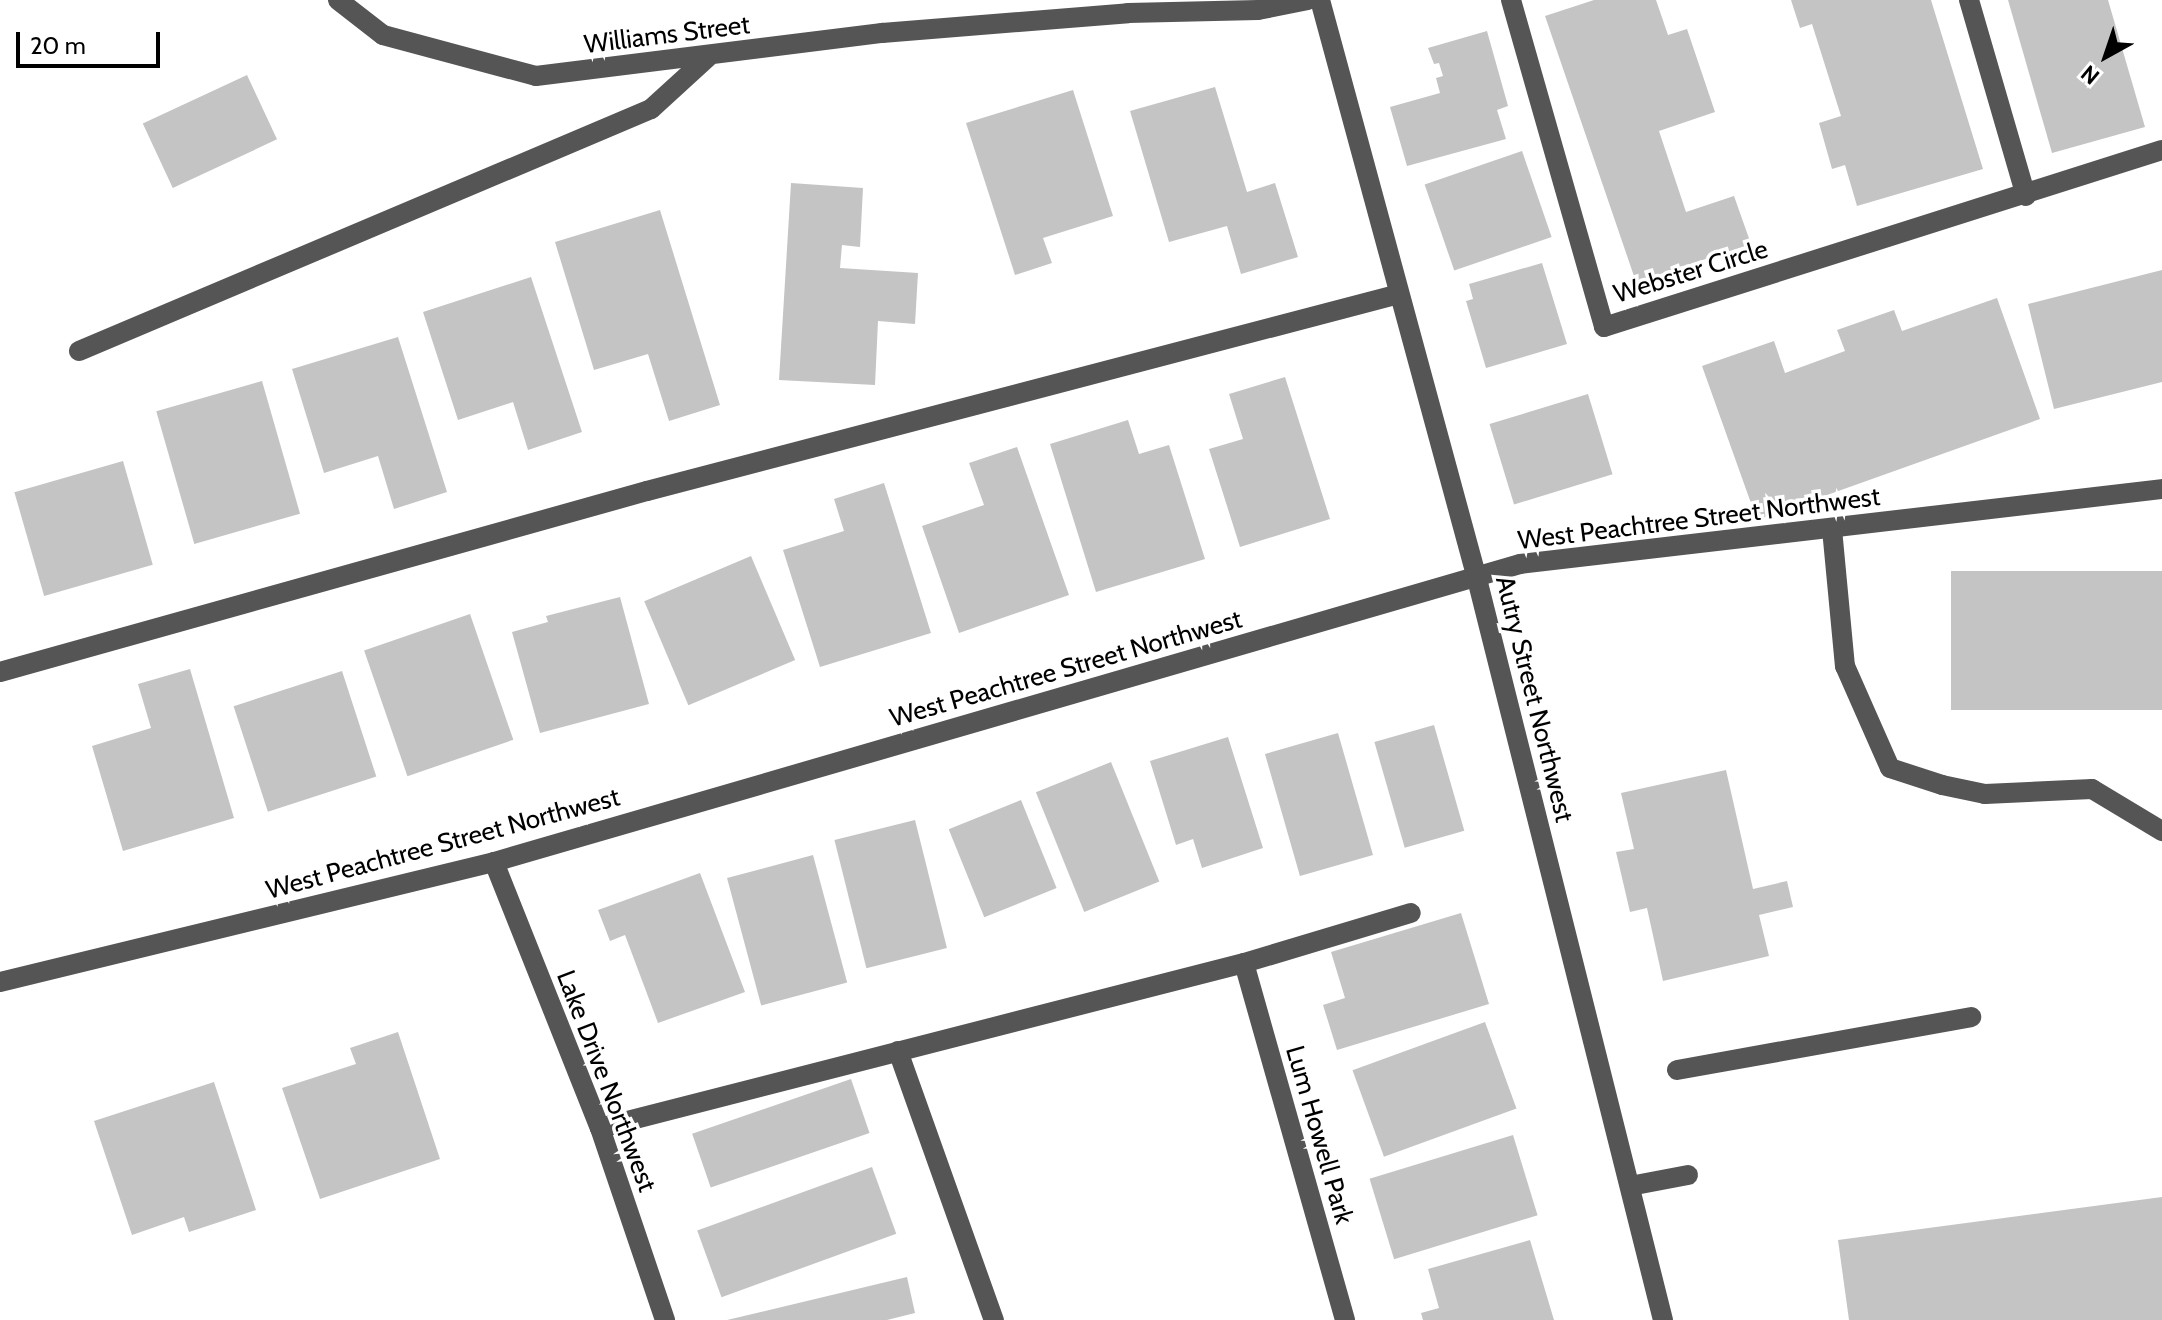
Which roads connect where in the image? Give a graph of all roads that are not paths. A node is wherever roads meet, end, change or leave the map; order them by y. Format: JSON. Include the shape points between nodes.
{"nodes":[{"id":1,"x":338,"y":0,"type":"edge"},
{"id":2,"x":1308,"y":0,"type":"edge"},
{"id":3,"x":1320,"y":0,"type":"edge"},
{"id":4,"x":1511,"y":0,"type":"edge"},
{"id":5,"x":1969,"y":0,"type":"edge"},
{"id":6,"x":708,"y":57,"type":"junction"},
{"id":7,"x":2162,"y":150,"type":"edge"},
{"id":8,"x":2026,"y":196,"type":"junction"},
{"id":9,"x":1399,"y":294,"type":"junction"},
{"id":10,"x":79,"y":351,"type":"dead end"},
{"id":11,"x":2162,"y":489,"type":"edge"},
{"id":12,"x":1832,"y":529,"type":"junction"},
{"id":13,"x":1476,"y":575,"type":"junction"},
{"id":14,"x":0,"y":672,"type":"edge"},
{"id":15,"x":2162,"y":831,"type":"edge"},
{"id":16,"x":494,"y":862,"type":"junction"},
{"id":17,"x":1411,"y":913,"type":"dead end"},
{"id":18,"x":1244,"y":963,"type":"junction"},
{"id":19,"x":0,"y":982,"type":"edge"},
{"id":20,"x":1971,"y":1017,"type":"dead end"},
{"id":21,"x":898,"y":1051,"type":"junction"},
{"id":22,"x":1677,"y":1070,"type":"dead end"},
{"id":23,"x":600,"y":1128,"type":"junction"},
{"id":24,"x":1688,"y":1175,"type":"dead end"},
{"id":25,"x":1630,"y":1186,"type":"junction"},
{"id":26,"x":665,"y":1320,"type":"edge"},
{"id":27,"x":994,"y":1320,"type":"edge"},
{"id":28,"x":1345,"y":1320,"type":"edge"},
{"id":29,"x":1663,"y":1320,"type":"edge"}],
"edges":[{"from":1,"to":6,"type":"street","name":"Williams Street","via":[[383,35],[536,76]]},
{"from":2,"to":6,"type":"street","name":"Williams Street","via":[[1258,10],[1128,13],[882,33]]},
{"from":3,"to":9,"type":"street","name":"Autry Street Northwest"},
{"from":4,"to":8,"type":"street","name":"Webster Circle","via":[[1604,327]]},
{"from":5,"to":8,"type":"street"},
{"from":6,"to":10,"type":"street","via":[[651,109]]},
{"from":7,"to":8,"type":"street","name":"Webster Circle"},
{"from":9,"to":13,"type":"street","name":"Autry Street Northwest"},
{"from":9,"to":14,"type":"street","via":[[647,491]]},
{"from":11,"to":12,"type":"street","name":"West Peachtree Street Northwest"},
{"from":12,"to":13,"type":"street","name":"West Peachtree Street Northwest","via":[[1520,564]]},
{"from":12,"to":15,"type":"street","via":[[1845,666],[1890,768],[1985,794],[2092,789]]},
{"from":13,"to":16,"type":"street","name":"West Peachtree Street Northwest"},
{"from":13,"to":25,"type":"street","name":"Autry Street Northwest"},
{"from":16,"to":19,"type":"street","name":"West Peachtree Street Northwest"},
{"from":16,"to":23,"type":"street","name":"Lake Drive Northwest"},
{"from":17,"to":18,"type":"street"},
{"from":18,"to":21,"type":"street"},
{"from":18,"to":28,"type":"street","name":"Lum Howell Park"},
{"from":20,"to":22,"type":"street"},
{"from":21,"to":23,"type":"street"},
{"from":21,"to":27,"type":"street"},
{"from":23,"to":26,"type":"street","name":"Lake Drive Northwest"},
{"from":24,"to":25,"type":"street"},
{"from":25,"to":29,"type":"street","name":"Autry Street Northwest"}]}
